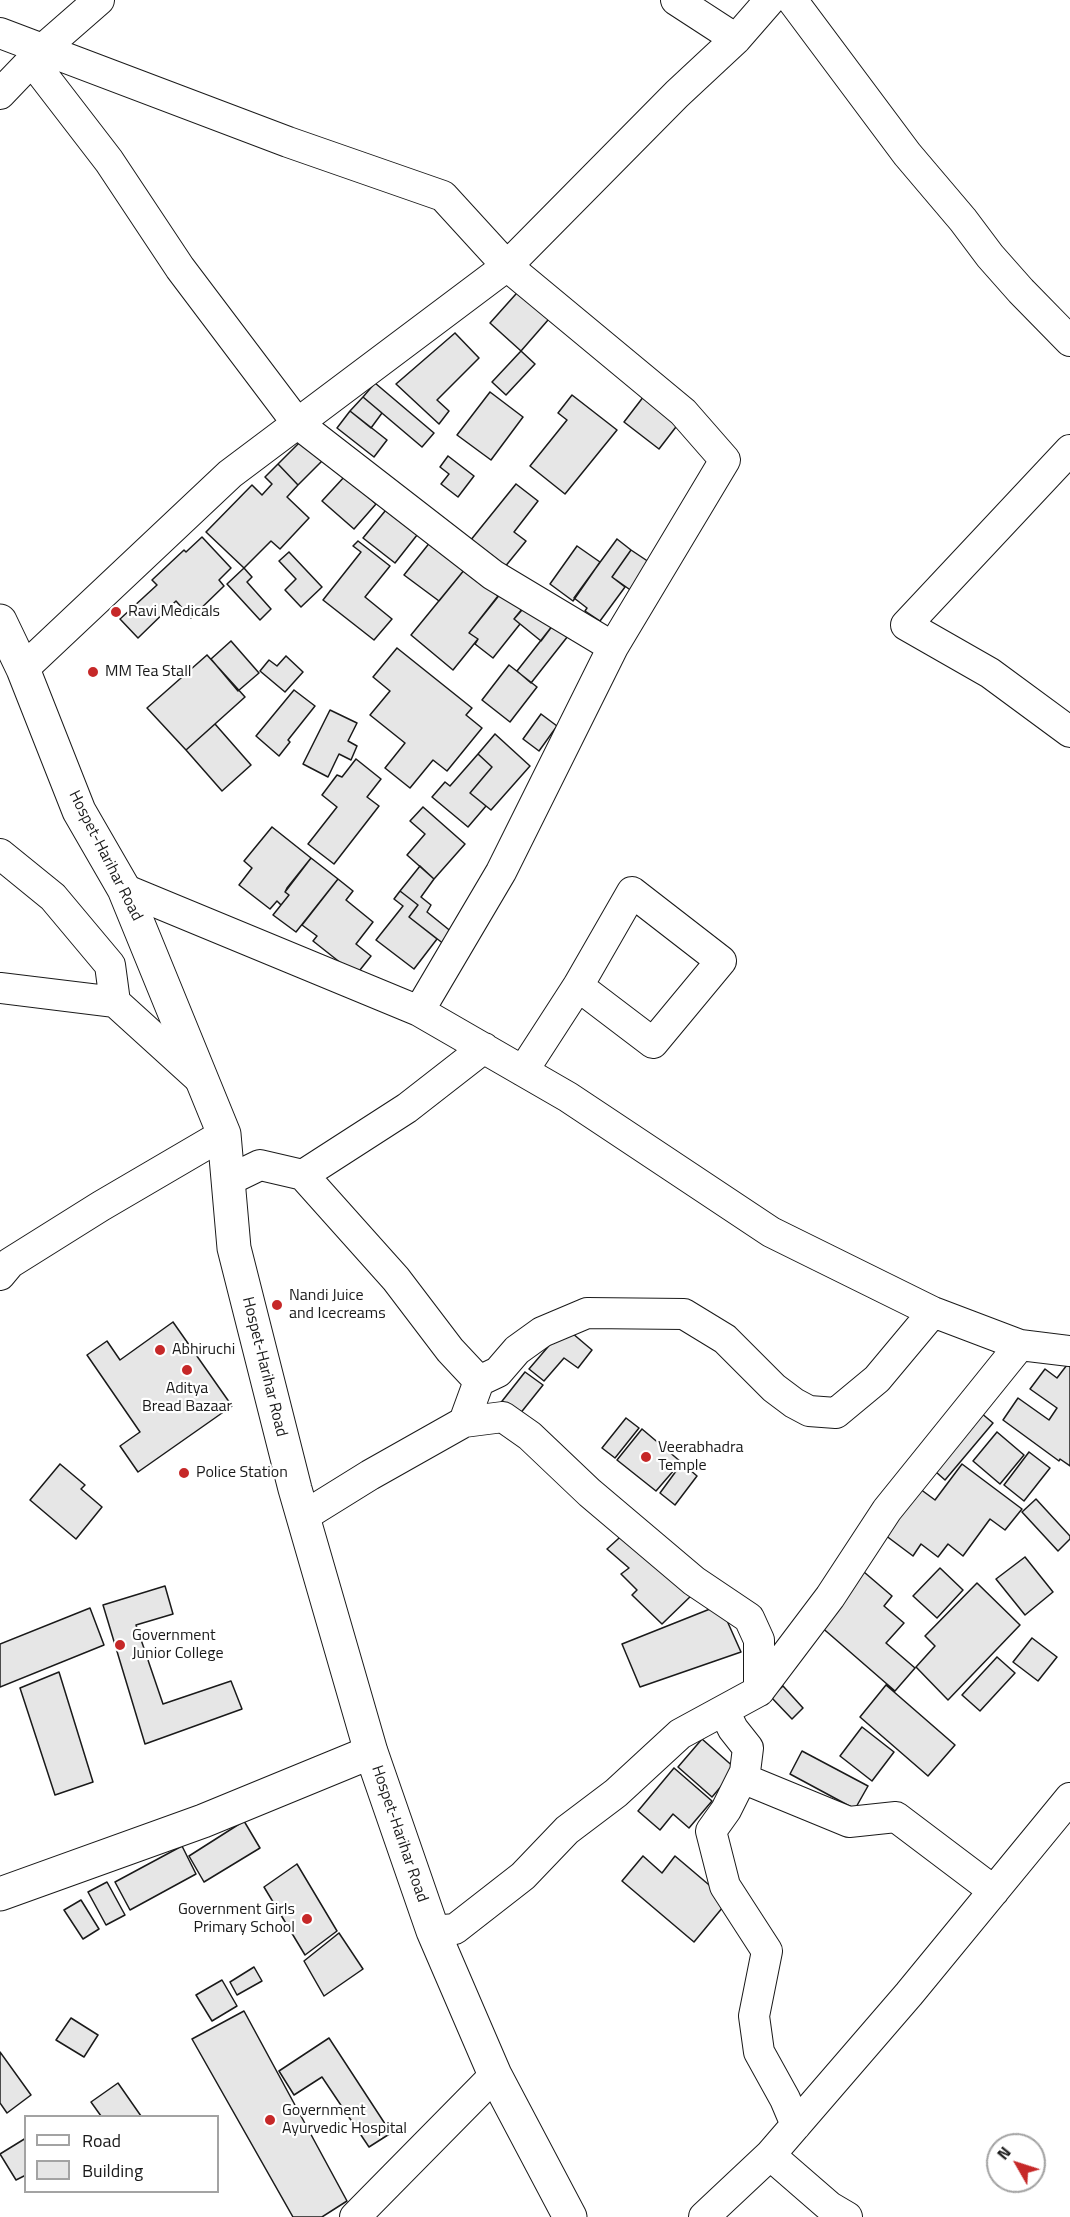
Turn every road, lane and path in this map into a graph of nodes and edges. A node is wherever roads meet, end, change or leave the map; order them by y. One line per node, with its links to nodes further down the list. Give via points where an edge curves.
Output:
1 (99, 0): 7 (street)
2 (676, 0): 6 (street)
3 (770, 0): 6 (street)
4 (792, 0): 10 (street, via 907,154 990,256)
5 (0, 33): 7 (street)
6 (736, 39): 9 (street)
7 (38, 55): 8 (street); 9 (street, via 443,196); 11 (street, via 180,268)
8 (0, 94)
9 (507, 266): 11 (street); 14 (street, via 683,412 725,460)
10 (1070, 340)
11 (297, 423): 14 (street, via 493,575); 15 (street, via 230,474)
12 (1070, 450): 16 (street, via 906,625 990,673)
13 (0, 621): 15 (main road, Hospet-Harihar Road)
14 (613, 647): 22 (street, via 501,872)
15 (23, 669): 18 (main road, Hospet-Harihar Road, via 79,811)
16 (1070, 732)
17 (0, 854): 21 (street, via 53,897 110,964)
18 (124, 889): 22 (street); 25 (main road, Hospet-Harihar Road)
19 (578, 986): 19 (street, via 632,892 721,962 653,1043); 24 (street)
20 (0, 988): 21 (street)
21 (115, 1002): 25 (street)
22 (419, 1011): 23 (street)
23 (484, 1048): 24 (street); 27 (street, via 407,1108)
24 (523, 1071): 30 (street, via 771,1232)
25 (202, 1081): 26 (main road, Hospet-Harihar Road)
26 (224, 1134): 28 (main road, Hospet-Harihar Road); 29 (street, via 91,1212 10,1263)
27 (303, 1175): 28 (street, via 260,1165); 33 (street, via 396,1279)
28 (227, 1181): 35 (main road, Hospet-Harihar Road, via 234,1248)
29 (0, 1275)
30 (933, 1312): 31 (street); 33 (street, via 877,1379 836,1413 809,1411 794,1403 724,1339 684,1314 587,1313 542,1332 498,1372)
31 (1020, 1345): 32 (street); 36 (street, via 887,1510 830,1597)
32 (1070, 1351)
33 (479, 1381): 34 (street)
34 (464, 1422): 35 (street, via 370,1475); 36 (street, via 503,1417 530,1436 694,1581 749,1618 759,1640)
35 (303, 1520): 38 (main road, Hospet-Harihar Road)
36 (759, 1691): 37 (street)
37 (724, 1711): 39 (street, via 748,1748); 43 (street, via 680,1734 567,1830 523,1876 455,1929)
38 (371, 1752): 42 (main road, via 203,1821); 43 (main road, Hospet-Harihar Road)
39 (742, 1778): 41 (street, via 849,1822 896,1817); 45 (street, via 711,1831 725,1886 767,1951 754,2016 759,2052)
40 (1070, 1798): 41 (street)
41 (994, 1891): 45 (street)
42 (0, 1894)
43 (433, 1931): 44 (main road, Hospet-Harihar Road)
44 (495, 2075): 47 (street); 48 (main road, Hospet-Harihar Road)
45 (796, 2124): 46 (street)
46 (770, 2155): 49 (street); 50 (street)
47 (355, 2217)
48 (570, 2217)
49 (704, 2217)
50 (847, 2217)

